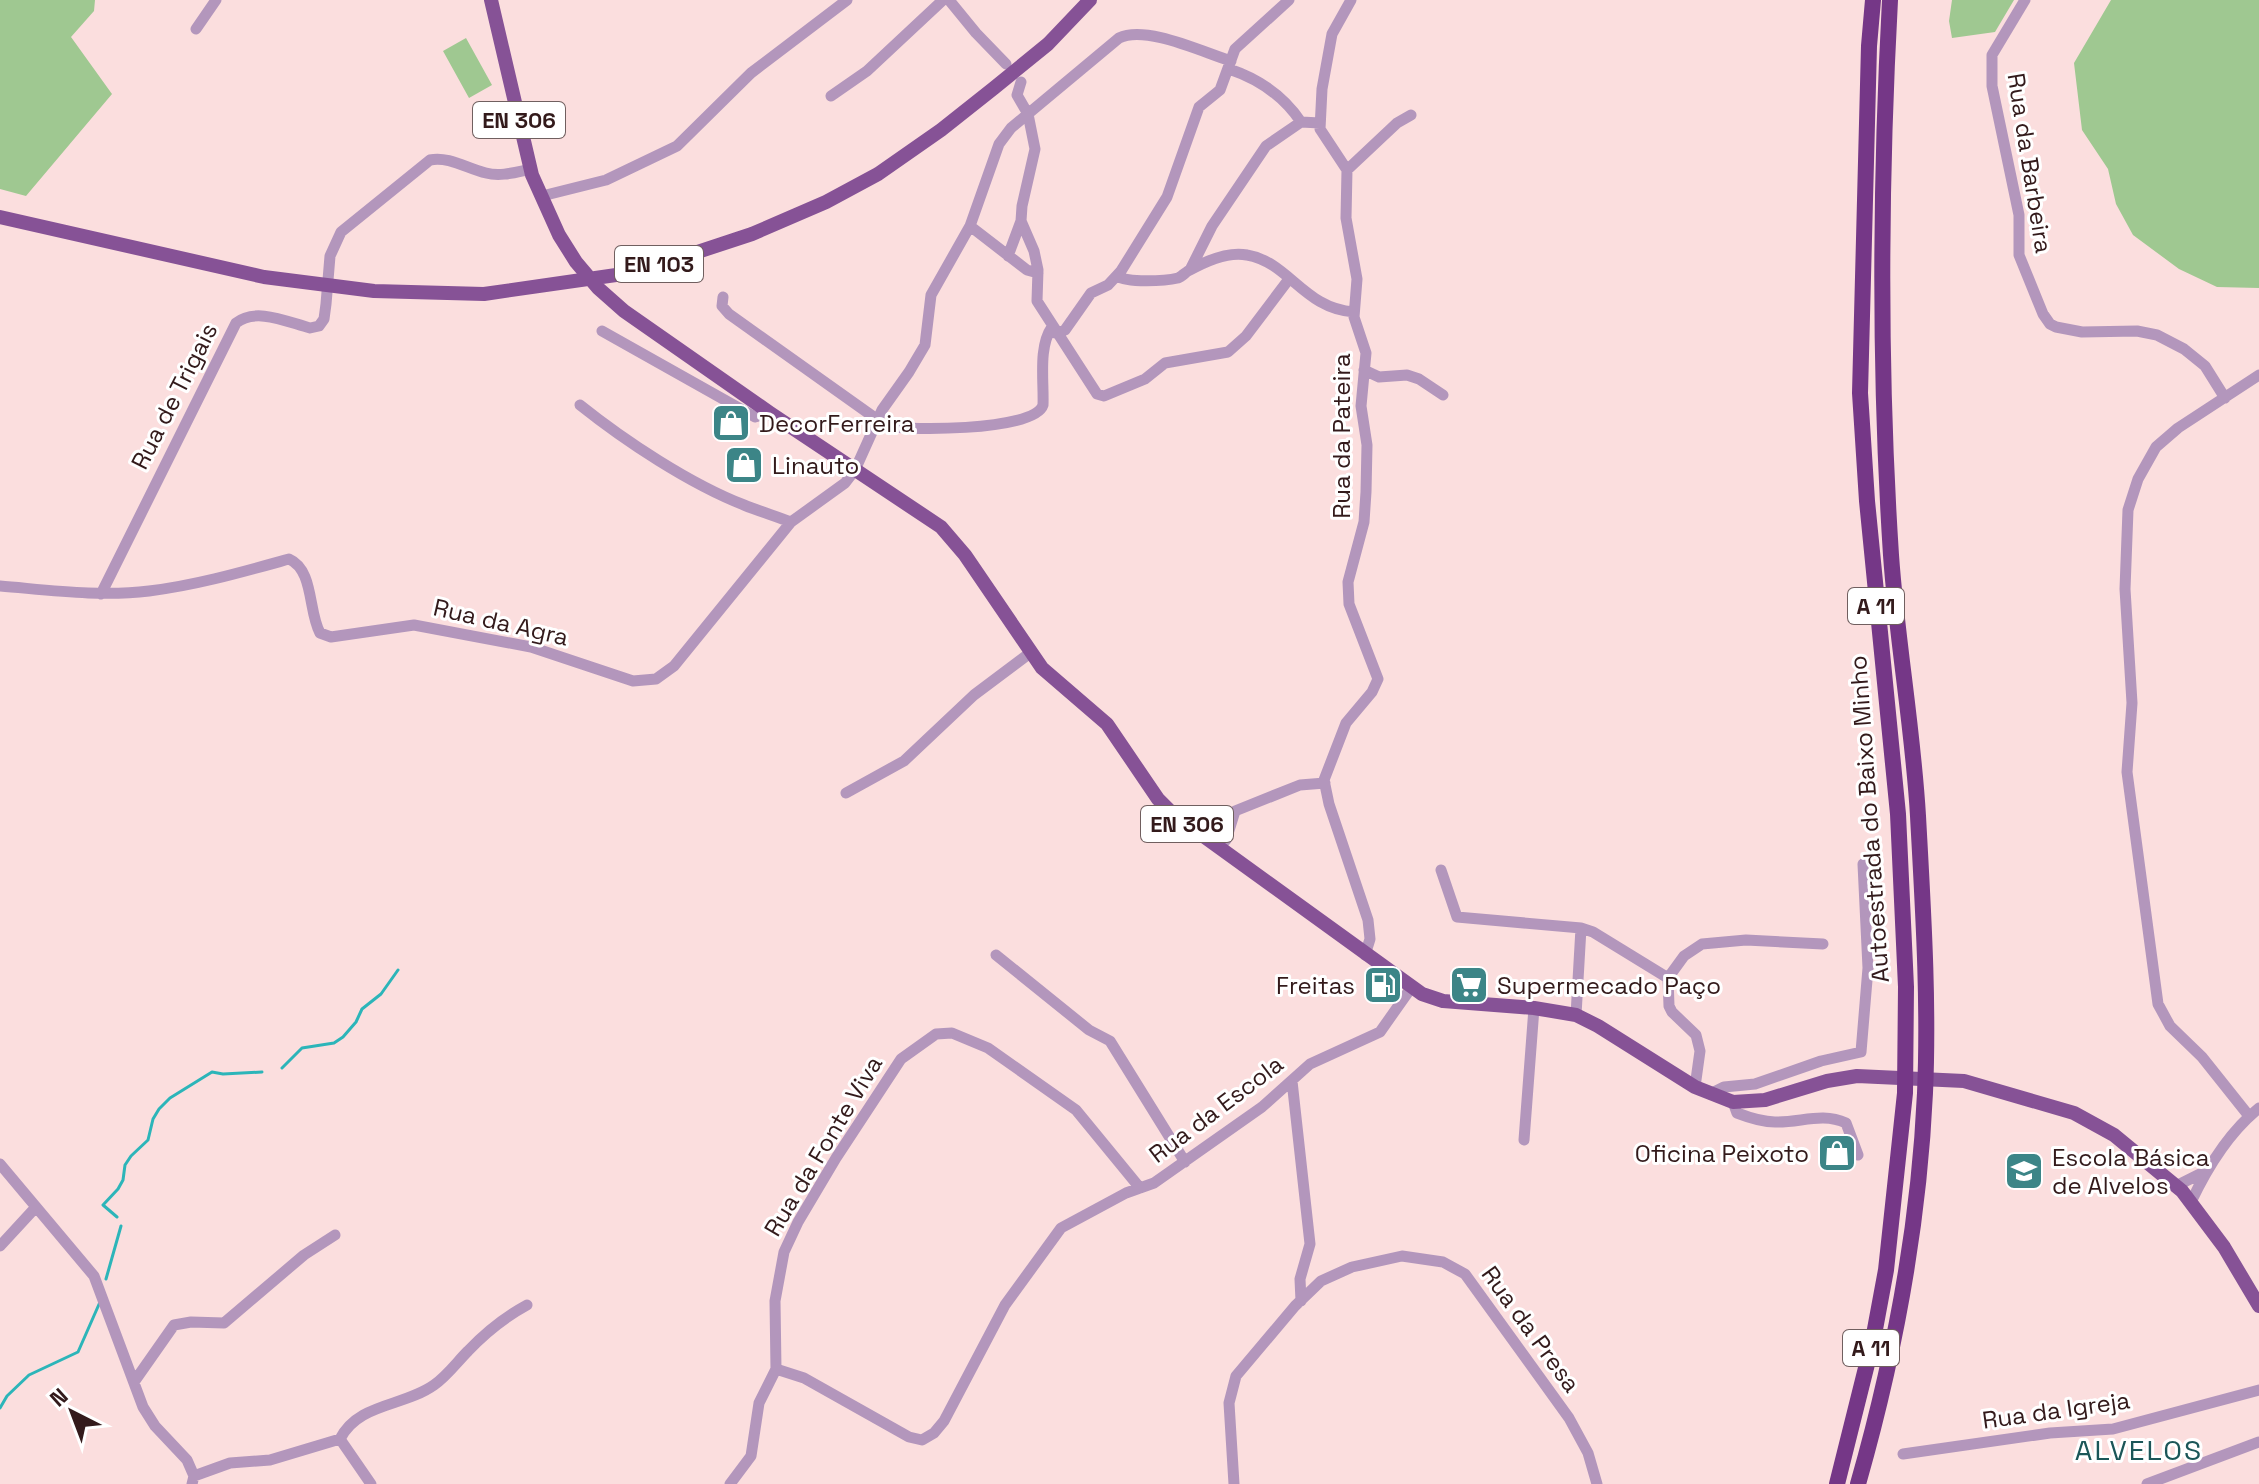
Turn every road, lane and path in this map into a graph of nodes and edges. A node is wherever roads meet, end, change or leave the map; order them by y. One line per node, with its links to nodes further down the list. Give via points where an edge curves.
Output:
1 (216, 0): 12 (street)
2 (491, 0): 22 (main road, EN 306)
3 (847, 0): 24 (street, via 751,73 677,146 606,180)
4 (946, 0): 13 (street); 17 (street)
5 (1078, 0): 16 (main road, EN 103)
6 (1090, 0): 16 (main road, EN 103, via 1048,44)
7 (1289, 0): 14 (street, via 1235,49)
8 (1351, 0): 21 (street, via 1332,34)
9 (1873, 0): 92 (highway, Autoestrada do Baixo Minho / A 11, via 1860,393 1898,814 1905,1093 1886,1270)
10 (1890, 0): 93 (highway, Autoestrada do Baixo Minho / A 11, via 1881,372 1891,558 1918,812 1925,1093 1909,1249)
11 (2025, 0): 40 (street, Rua da Barbeira, via 1992,55 1992,86 2019,215 2019,255 2043,314 2056,327 2082,332 2157,335 2205,366)
12 (196, 29)
13 (1006, 64)
14 (1230, 65): 18 (street, via 1166,40 1129,33); 20 (street, via 1263,84); 31 (street, via 1220,90 1194,116 1167,197)
15 (1021, 82): 18 (street, via 1017,95)
16 (994, 88): 25 (main road, EN 103, via 878,174 752,234 637,272 484,294 374,291 264,277)
17 (831, 96)
18 (1028, 114): 26 (street, via 1035,149); 27 (street, via 999,144)
19 (1411, 115): 23 (street)
20 (1301, 122): 21 (street); 29 (street, via 1258,155)
21 (1320, 123): 23 (street)
22 (531, 169): 24 (main road, EN 306); 47 (street, Rua de Trigais, via 495,174 430,160 349,223 335,242 319,326 257,315 236,323)
23 (1347, 170): 34 (street, Rua da Pateira, via 1346,218 1357,279)
24 (542, 196): 42 (main road, EN 306, via 559,235 598,288)
25 (0, 217)
26 (1021, 221): 28 (street); 30 (street)
27 (970, 226): 28 (street); 43 (street, via 931,295 925,345)
28 (1008, 256): 30 (street)
29 (1190, 270): 31 (street, via 1179,278 1134,281); 32 (street, via 1232,254 1247,255)
30 (1038, 273): 35 (street, via 1037,301)
31 (1117, 276): 35 (street, via 1091,293 1065,330)
32 (1289, 279): 34 (street, via 1328,308); 35 (street, via 1228,352 1165,363 1145,379 1104,396 1097,394)
33 (723, 297): 43 (street, via 729,314)
34 (1354, 312): 37 (street, Rua da Pateira, via 1366,353)
35 (1053, 330): 43 (street, via 1045,336 1043,405 1035,416 976,426 892,429)
36 (602, 331): 42 (street, via 755,417)
37 (1364, 370): 39 (street, via 1379,377 1407,375); 49 (street, Rua da Pateira, via 1364,522 1348,582 1349,604 1378,679 1346,723)
38 (2259, 375): 40 (street)
39 (1443, 395)
40 (2225, 398): 66 (street, via 2156,447 2128,510 2125,589 2132,703 2127,772 2158,1004 2170,1026)
41 (580, 405): 45 (street, via 705,485)
42 (770, 413): 44 (main road, EN 306)
43 (876, 422): 44 (street)
44 (855, 470): 45 (street, Rua da Agra); 48 (main road, EN 306, via 941,527)
45 (791, 522): 47 (street, Rua da Agra, via 674,666 656,679 633,681 531,647 414,625 331,637 320,633 314,622 304,572 289,559 198,584)
46 (0, 586): 47 (street)
47 (101, 594)
48 (1030, 653): 50 (street, via 974,695 904,761); 51 (main road, EN 306, via 1053,680 1107,724 1158,799)
49 (1325, 783): 51 (street, via 1300,785 1235,811); 57 (street, via 1368,920)
50 (846, 793)
51 (1219, 848): 57 (main road, EN 306)
52 (1863, 864): 64 (street, via 1868,968 1861,1052)
53 (1441, 870): 54 (street, via 1457,917)
54 (1581, 928): 58 (street); 61 (street)
55 (1823, 944): 58 (street, via 1702,944 1684,956)
56 (996, 955): 69 (street, via 1110,1041)
57 (1365, 955): 59 (main road, EN 306)
58 (1668, 978): 63 (street, via 1669,1006 1696,1035 1700,1051)
59 (1411, 988): 60 (main road, EN 306, via 1443,1001); 62 (street, Rua da Escola, via 1380,1032 1310,1064)
60 (1534, 1008): 61 (main road, EN 306); 67 (street)
61 (1576, 1015): 63 (main road, EN 306)
62 (1292, 1081): 69 (street, Rua da Escola); 78 (street, via 1310,1244 1300,1279)
63 (1695, 1087): 64 (main road, EN 306)
64 (1710, 1094): 65 (main road, EN 306)
65 (1733, 1102): 68 (street, via 1737,1113 1752,1119 1835,1118 1846,1123); 72 (main road, EN 306, via 1765,1100 1841,1077 1964,1081 2074,1113 2114,1135)
66 (2254, 1112): 71 (street)
67 (1524, 1140)
68 (1858, 1155)
69 (1185, 1162): 73 (street, Rua da Escola)
70 (0, 1164): 75 (street)
71 (2206, 1171): 72 (street); 74 (street)
72 (2176, 1186): 74 (main road, EN 306)
73 (1140, 1188): 81 (street, Rua da Escola, via 1061,1228 1005,1305 944,1421 922,1440 804,1378); 81 (street, Rua da Fonte Viva, via 1076,1110 988,1048 952,1033 936,1034 901,1059 798,1222 784,1252 775,1301)
74 (2191, 1202): 80 (main road, EN 306)
75 (36, 1207): 77 (street); 82 (street, via 99,1285)
76 (335, 1235): 82 (street, via 224,1323 174,1325)
77 (0, 1246)
78 (1301, 1301): 90 (street, Rua da Presa, via 1236,1376 1229,1403); 91 (street, Rua da Presa, via 1321,1281 1352,1267 1402,1256 1443,1262 1465,1274 1569,1418)
79 (527, 1305): 84 (street, via 504,1319 434,1385 357,1417)
80 (2259, 1306)
81 (776, 1369): 89 (street, via 759,1403 751,1456)
82 (134, 1382): 87 (street, via 143,1407 187,1460)
83 (2259, 1390): 86 (street, Rua da Igreja, via 2113,1429)
84 (340, 1439): 87 (street, via 270,1460 230,1463); 88 (street)
85 (2259, 1442): 94 (street)
86 (1903, 1454)
87 (193, 1480)
88 (371, 1484)
89 (730, 1484)
90 (1234, 1484)
91 (1597, 1484)
92 (1837, 1484)
93 (1858, 1484)
94 (2147, 1484)

